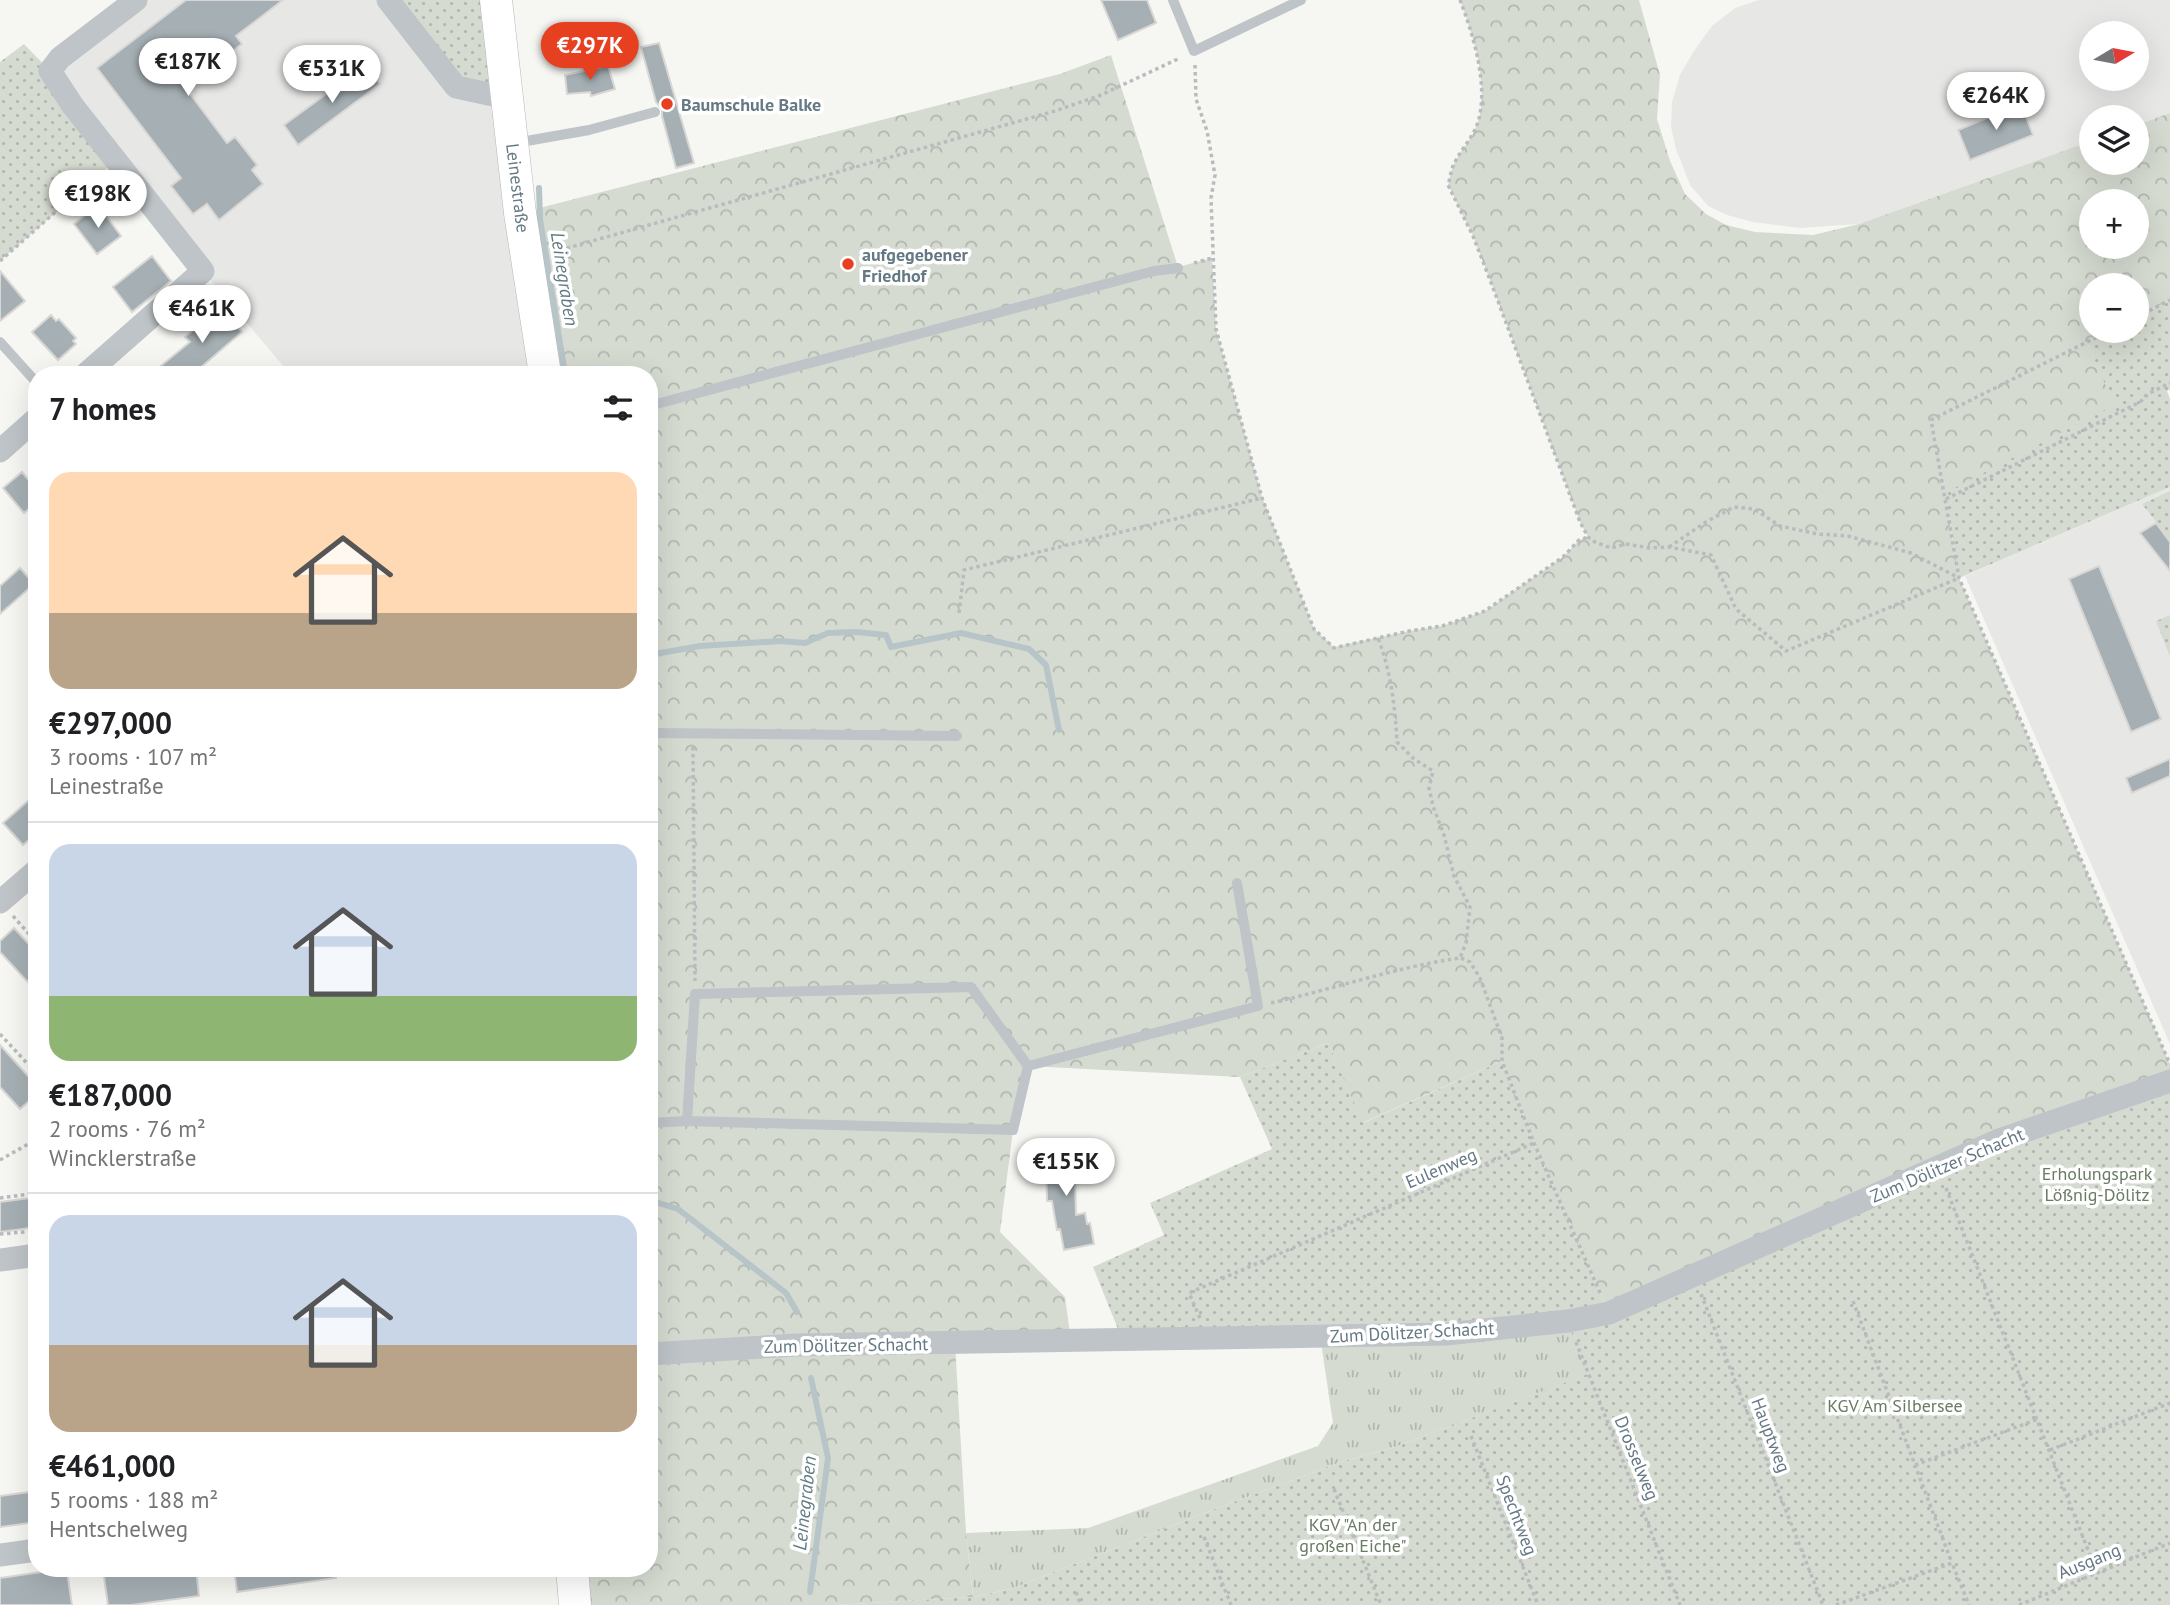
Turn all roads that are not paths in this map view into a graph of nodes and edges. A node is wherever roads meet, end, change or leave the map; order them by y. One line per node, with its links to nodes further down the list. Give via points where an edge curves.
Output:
1 (136, 0): 11 (street, via 60,58 50,71 203,271)
2 (388, 0): 6 (street, via 456,86)
3 (496, 0): 6 (main road, Leinestraße)
4 (1173, 0): 5 (lane, via 1194,51)
5 (1301, 0)
6 (507, 98): 8 (main road, Leinestraße)
7 (655, 112): 8 (lane, via 589,130)
8 (512, 143): 12 (main road, Leinestraße)
9 (1178, 268): 14 (lane)
10 (0, 342): 13 (lane)
11 (95, 366)
12 (544, 366)
13 (28, 373)
14 (658, 405)
15 (28, 426): 16 (street)
16 (0, 451)
17 (658, 733): 18 (lane)
18 (957, 736)
19 (28, 878): 21 (street)
20 (1237, 883): 22 (lane, via 1258,1006)
21 (0, 902)
22 (1028, 1066): 24 (lane, via 1013,1130); 24 (lane, via 971,987 695,994)
23 (2170, 1081): 28 (street, Zum Dölitzer Schacht, via 1999,1140 1609,1313 1568,1321 1446,1334 809,1345)
24 (687, 1121): 25 (lane)
25 (658, 1123)
26 (28, 1256): 27 (street)
27 (0, 1260)
28 (658, 1353)
29 (28, 1551): 30 (street)
30 (0, 1555)
31 (573, 1577): 32 (main road)
32 (575, 1605)

